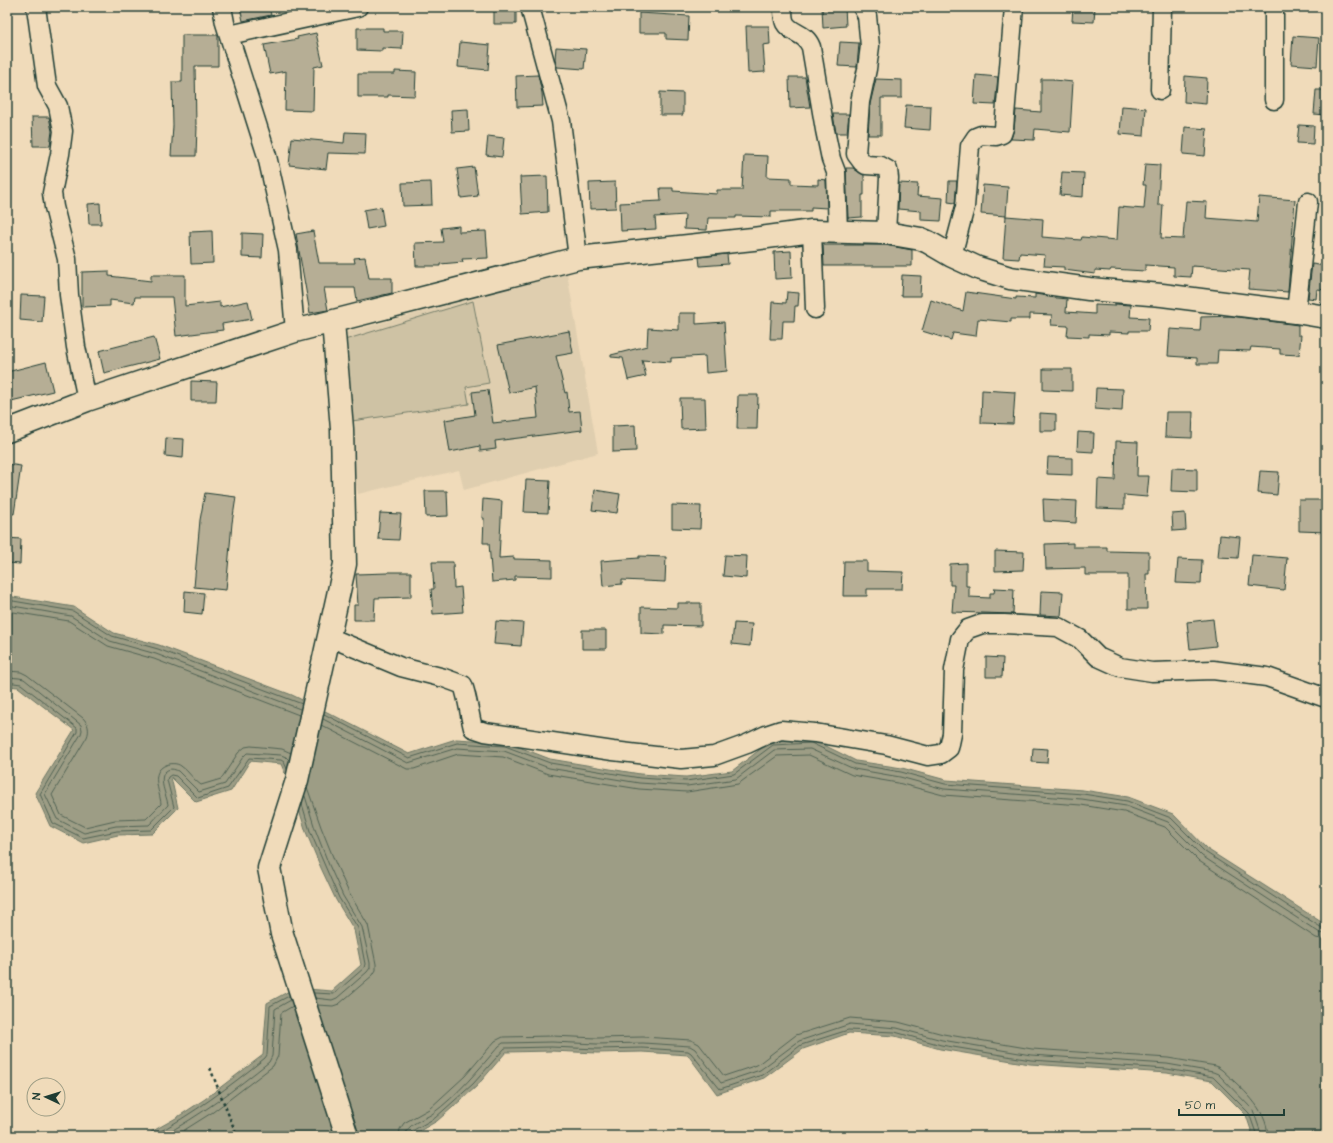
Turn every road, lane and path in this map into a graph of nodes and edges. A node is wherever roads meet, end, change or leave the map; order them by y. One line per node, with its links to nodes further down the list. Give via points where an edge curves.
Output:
1 (36, 7): 24 (street, via 47,86 58,106 63,131 52,193 67,258 76,347)
2 (222, 7): 10 (street)
3 (358, 7): 10 (street)
4 (530, 7): 18 (street, via 561,121)
5 (783, 7): 15 (street, via 785,23 808,39 811,47 825,130 836,172)
6 (862, 7): 16 (street, via 867,16 870,46 860,102 856,154 866,165 881,166 888,170)
7 (1014, 7): 17 (street, via 1004,128 1002,134 996,136 976,137 970,146 964,207)
8 (1162, 7): 11 (street)
9 (1274, 7): 12 (street)
10 (229, 35): 23 (street, via 267,156 288,250)
11 (1160, 90)
12 (1274, 100)
13 (1308, 202): 20 (street)
14 (812, 231): 15 (main road); 18 (main road); 19 (street)
15 (838, 232): 16 (main road)
16 (886, 233): 17 (main road, via 928,242)
17 (952, 256): 20 (main road, via 1010,278)
18 (578, 258): 22 (main road)
19 (815, 309)
20 (1296, 312): 21 (main road)
21 (1326, 317)
22 (333, 322): 23 (main road); 26 (main road, via 342,429 345,564)
23 (295, 331): 24 (main road)
24 (87, 400): 25 (main road)
25 (7, 431)
26 (329, 637): 27 (street, via 401,667 463,685 473,728 485,732 681,759 714,756 781,730 886,745 928,756 941,754 949,748 952,734 954,670 960,639 968,629 982,624 1058,628 1080,639 1098,657 1120,667 1152,672 1213,670 1267,677); 30 (main road, via 297,780 269,868 282,934)
27 (1326, 698)
28 (210, 1068): 29 (path)
29 (237, 1136)
30 (347, 1136)

